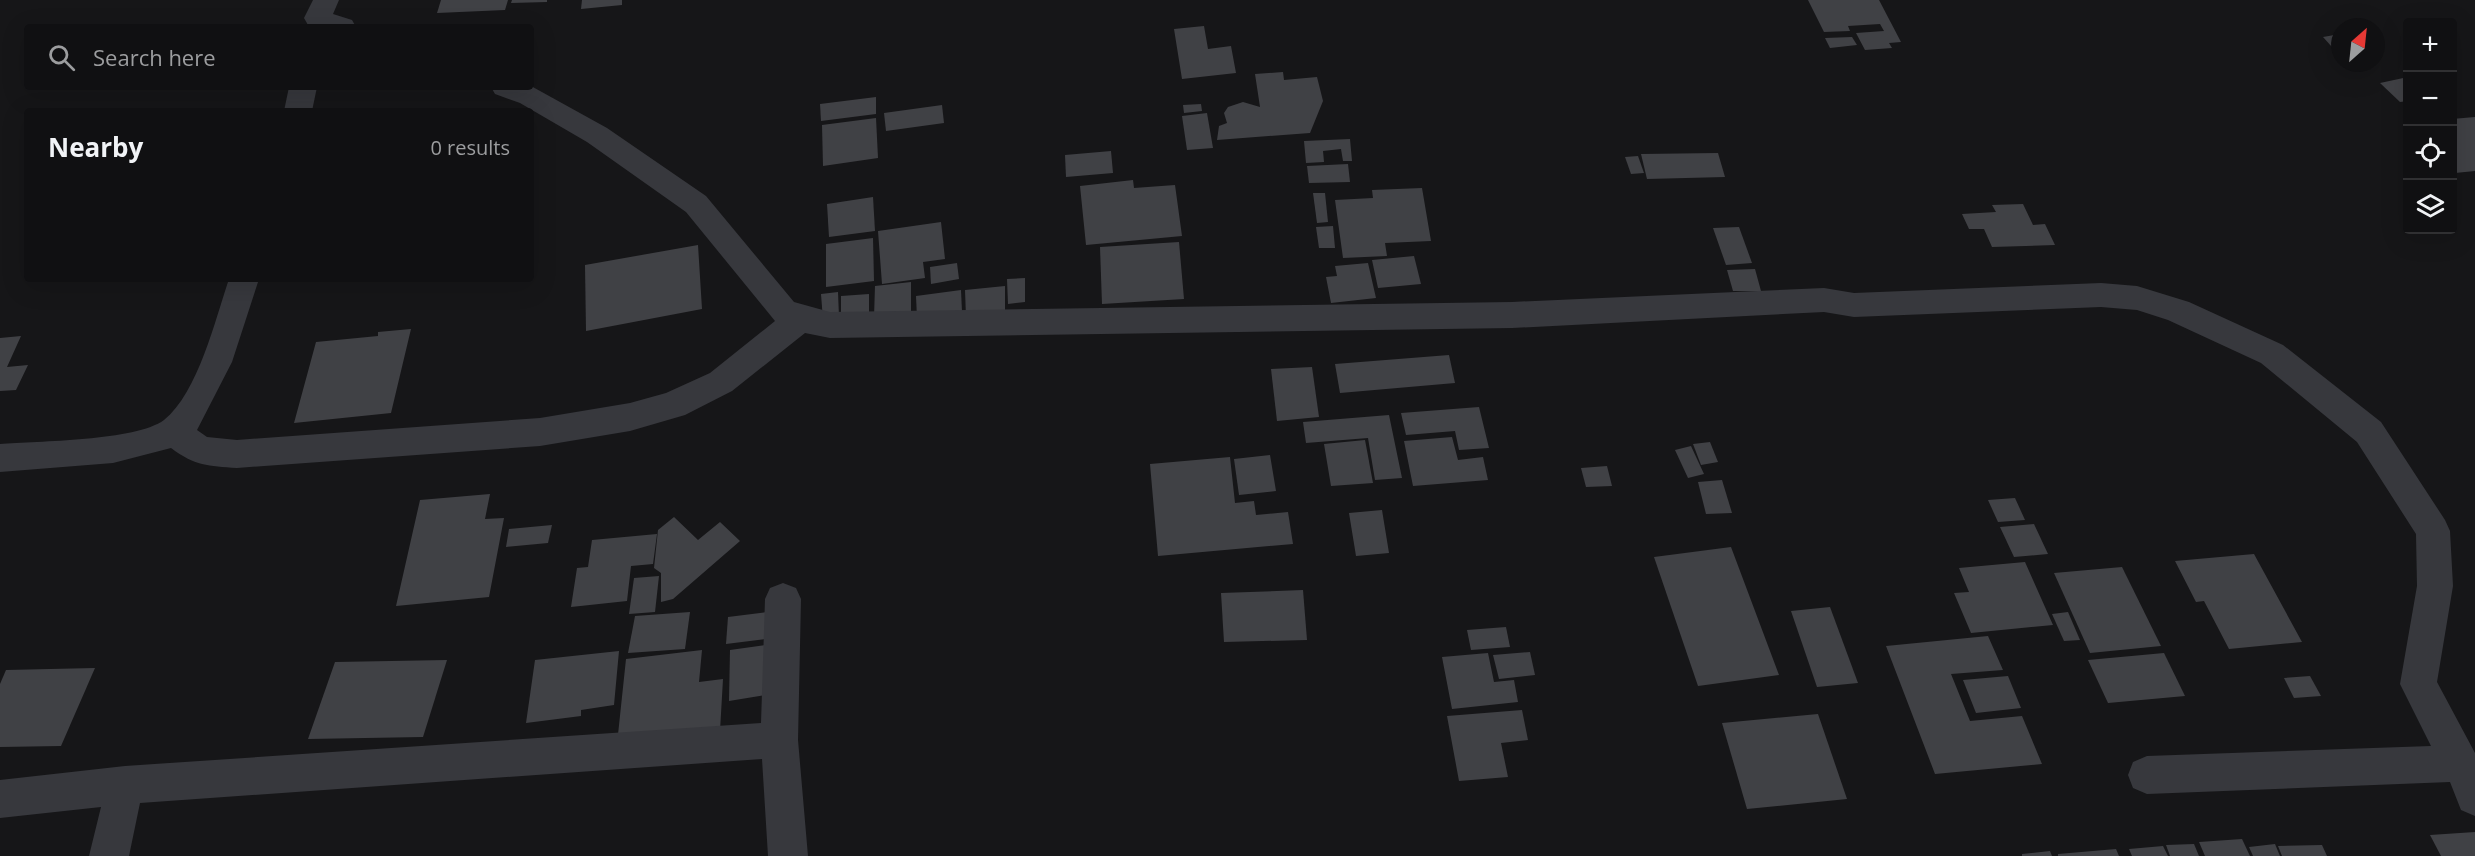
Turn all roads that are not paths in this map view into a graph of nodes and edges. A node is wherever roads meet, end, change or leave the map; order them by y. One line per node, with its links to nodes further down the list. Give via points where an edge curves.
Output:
1 (319, 15): 2 (street)
2 (336, 24)
3 (302, 90): 5 (street)
4 (513, 90): 7 (street, via 597,135 696,204 783,311)
5 (299, 108)
6 (243, 282): 8 (street, via 215,366 194,407)
7 (800, 319): 8 (street, via 721,382 673,405 630,417 540,432 237,454 200,452); 12 (street, via 830,325 1512,315 1824,300 1854,305 2101,295 2137,298 2178,311 2272,354 2369,432 2433,531 2435,586 2418,684)
8 (174, 431): 9 (street, via 123,447)
9 (0, 458)
10 (783, 598): 11 (street)
11 (779, 740): 14 (street); 18 (street)
12 (2459, 764): 13 (street); 15 (street)
13 (2147, 775)
14 (125, 785): 16 (street); 17 (street)
15 (2475, 797)
16 (0, 799)
17 (109, 856)
18 (788, 856)

